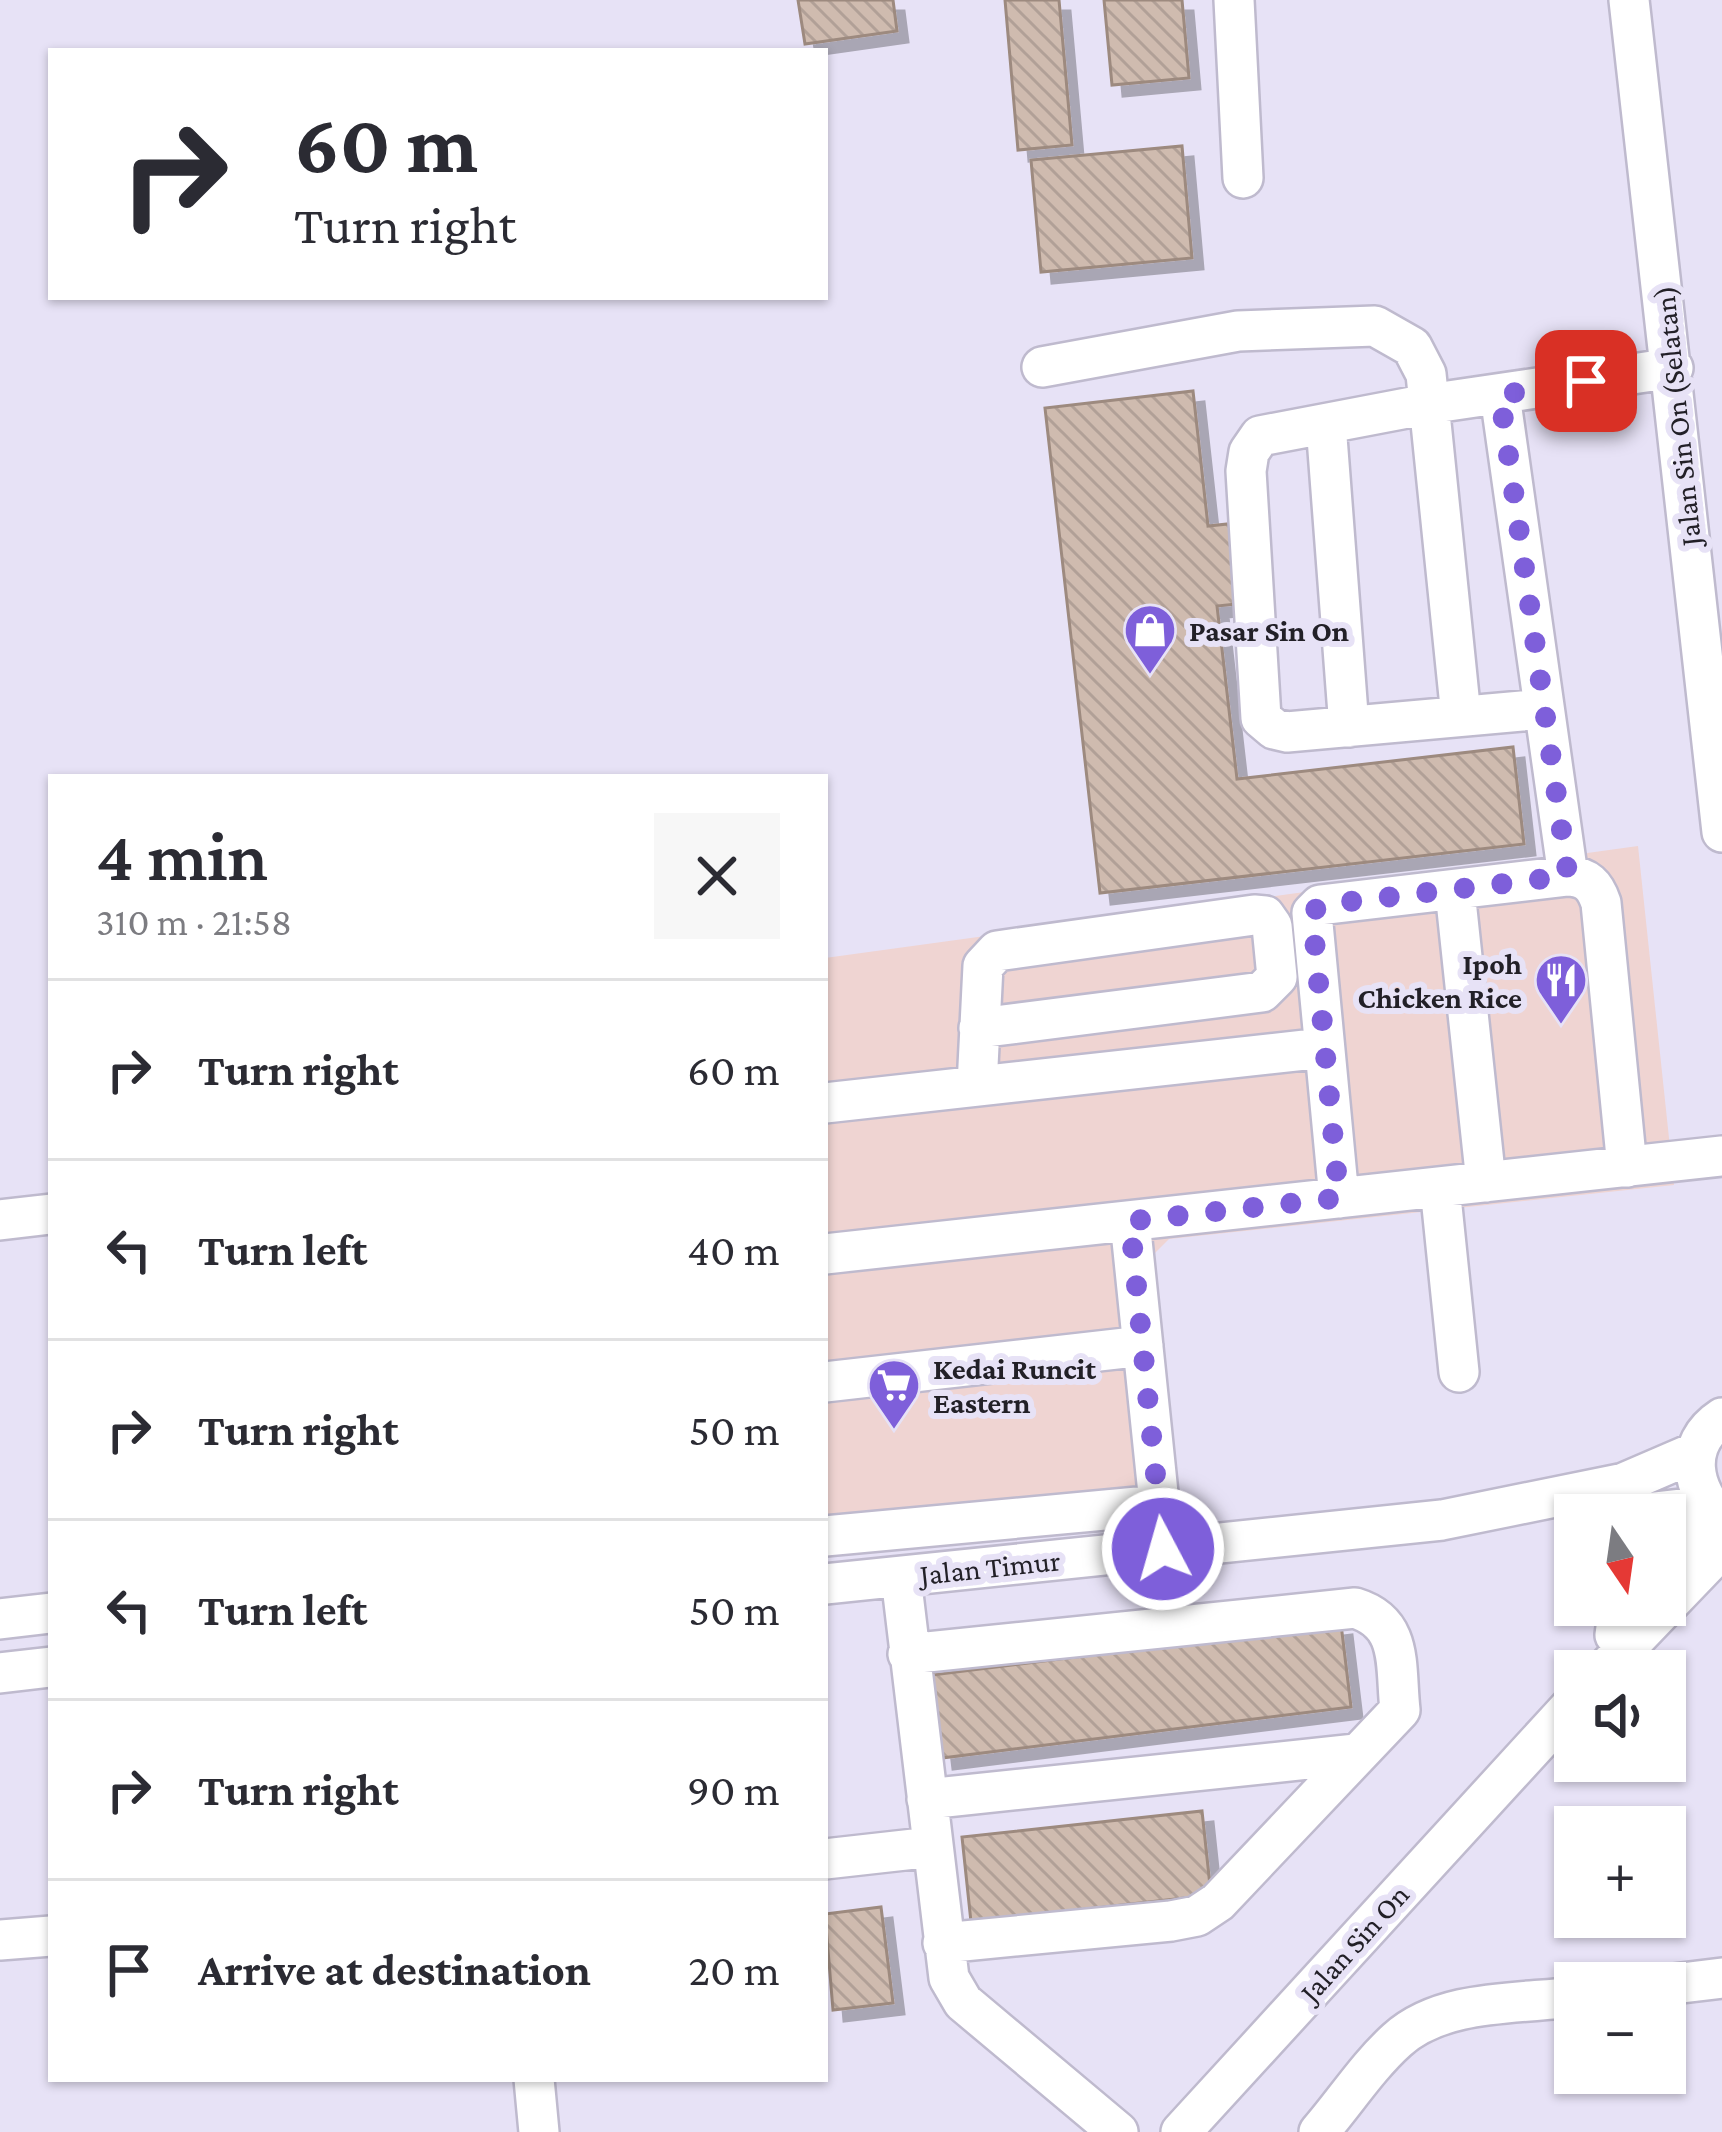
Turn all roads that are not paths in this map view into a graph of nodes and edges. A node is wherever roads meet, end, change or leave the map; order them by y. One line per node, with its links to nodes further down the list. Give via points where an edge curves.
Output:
1 (1234, 0): 3 (street)
2 (1629, 0): 5 (street, Jalan Sin On (Selatan))
3 (1243, 178)
4 (1042, 367): 7 (street, via 1238,331 1375,326 1412,347 1426,374)
5 (1673, 368): 6 (street); 12 (street, Jalan Sin On (Selatan))
6 (1500, 395): 7 (street); 9 (street)
7 (1428, 404): 8 (street); 10 (street)
8 (1326, 424): 11 (street); 11 (street, via 1261,436 1250,452 1261,718 1287,732)
9 (1544, 709): 10 (street); 13 (street)
10 (1462, 716): 11 (street)
11 (1349, 727)
12 (1722, 832)
13 (1568, 876): 14 (street); 20 (street, via 1582,876 1601,903)
14 (1455, 890): 16 (street, via 1320,905 1312,913); 21 (street)
15 (979, 1028): 15 (street, via 983,966 997,950 1254,915 1272,926 1277,977 1262,992); 17 (street)
16 (1323, 1048): 17 (street); 23 (street)
17 (977, 1086): 18 (street)
18 (828, 1103)
19 (1722, 1156): 20 (street)
20 (1627, 1167): 21 (street)
21 (1486, 1182): 22 (street)
22 (1440, 1187): 23 (street); 29 (street)
23 (1339, 1198): 26 (street)
24 (48, 1214): 25 (street)
25 (0, 1220)
26 (1130, 1221): 27 (street); 28 (street)
27 (828, 1254)
28 (1143, 1346): 30 (street); 32 (street)
29 (1459, 1372)
30 (828, 1382)
31 (1714, 1420): 33 (street, via 1694,1471); 34 (street, Jalan Timur, via 1607,1488)
32 (1159, 1505): 36 (street); 38 (street)
33 (1713, 1511): 37 (street)
34 (1442, 1520): 35 (street, Jalan Timur); 38 (street, Jalan Timur)
35 (1554, 1520)
36 (828, 1536)
37 (1686, 1540)
38 (1163, 1549): 40 (street, Jalan Timur)
39 (1722, 1549): 44 (street)
40 (901, 1577): 41 (street, Jalan Timur); 45 (street)
41 (828, 1584)
42 (48, 1613): 43 (street)
43 (0, 1618)
44 (1619, 1629)
45 (908, 1654): 50 (street, via 1355,1607 1379,1615 1391,1632 1400,1710); 52 (street)
46 (48, 1667): 47 (street)
47 (0, 1673)
48 (1554, 1718): 51 (street, Jalan Sin On)
49 (1554, 1725): 51 (street, Jalan Sin On)
50 (1356, 1754): 52 (street); 57 (street, via 1197,1916)
51 (1527, 1754): 64 (street, Jalan Sin On)
52 (927, 1799): 53 (street)
53 (932, 1846): 54 (street); 57 (street)
54 (828, 1858)
55 (48, 1936): 56 (street)
56 (0, 1940)
57 (943, 1943): 63 (street, via 963,2002)
58 (1722, 1978): 59 (street)
59 (1686, 1982)
60 (1554, 1999): 65 (street, via 1423,2022 1398,2039)
61 (534, 2082): 62 (street)
62 (539, 2132)
63 (1118, 2132)
64 (1181, 2132)
65 (1319, 2132)

